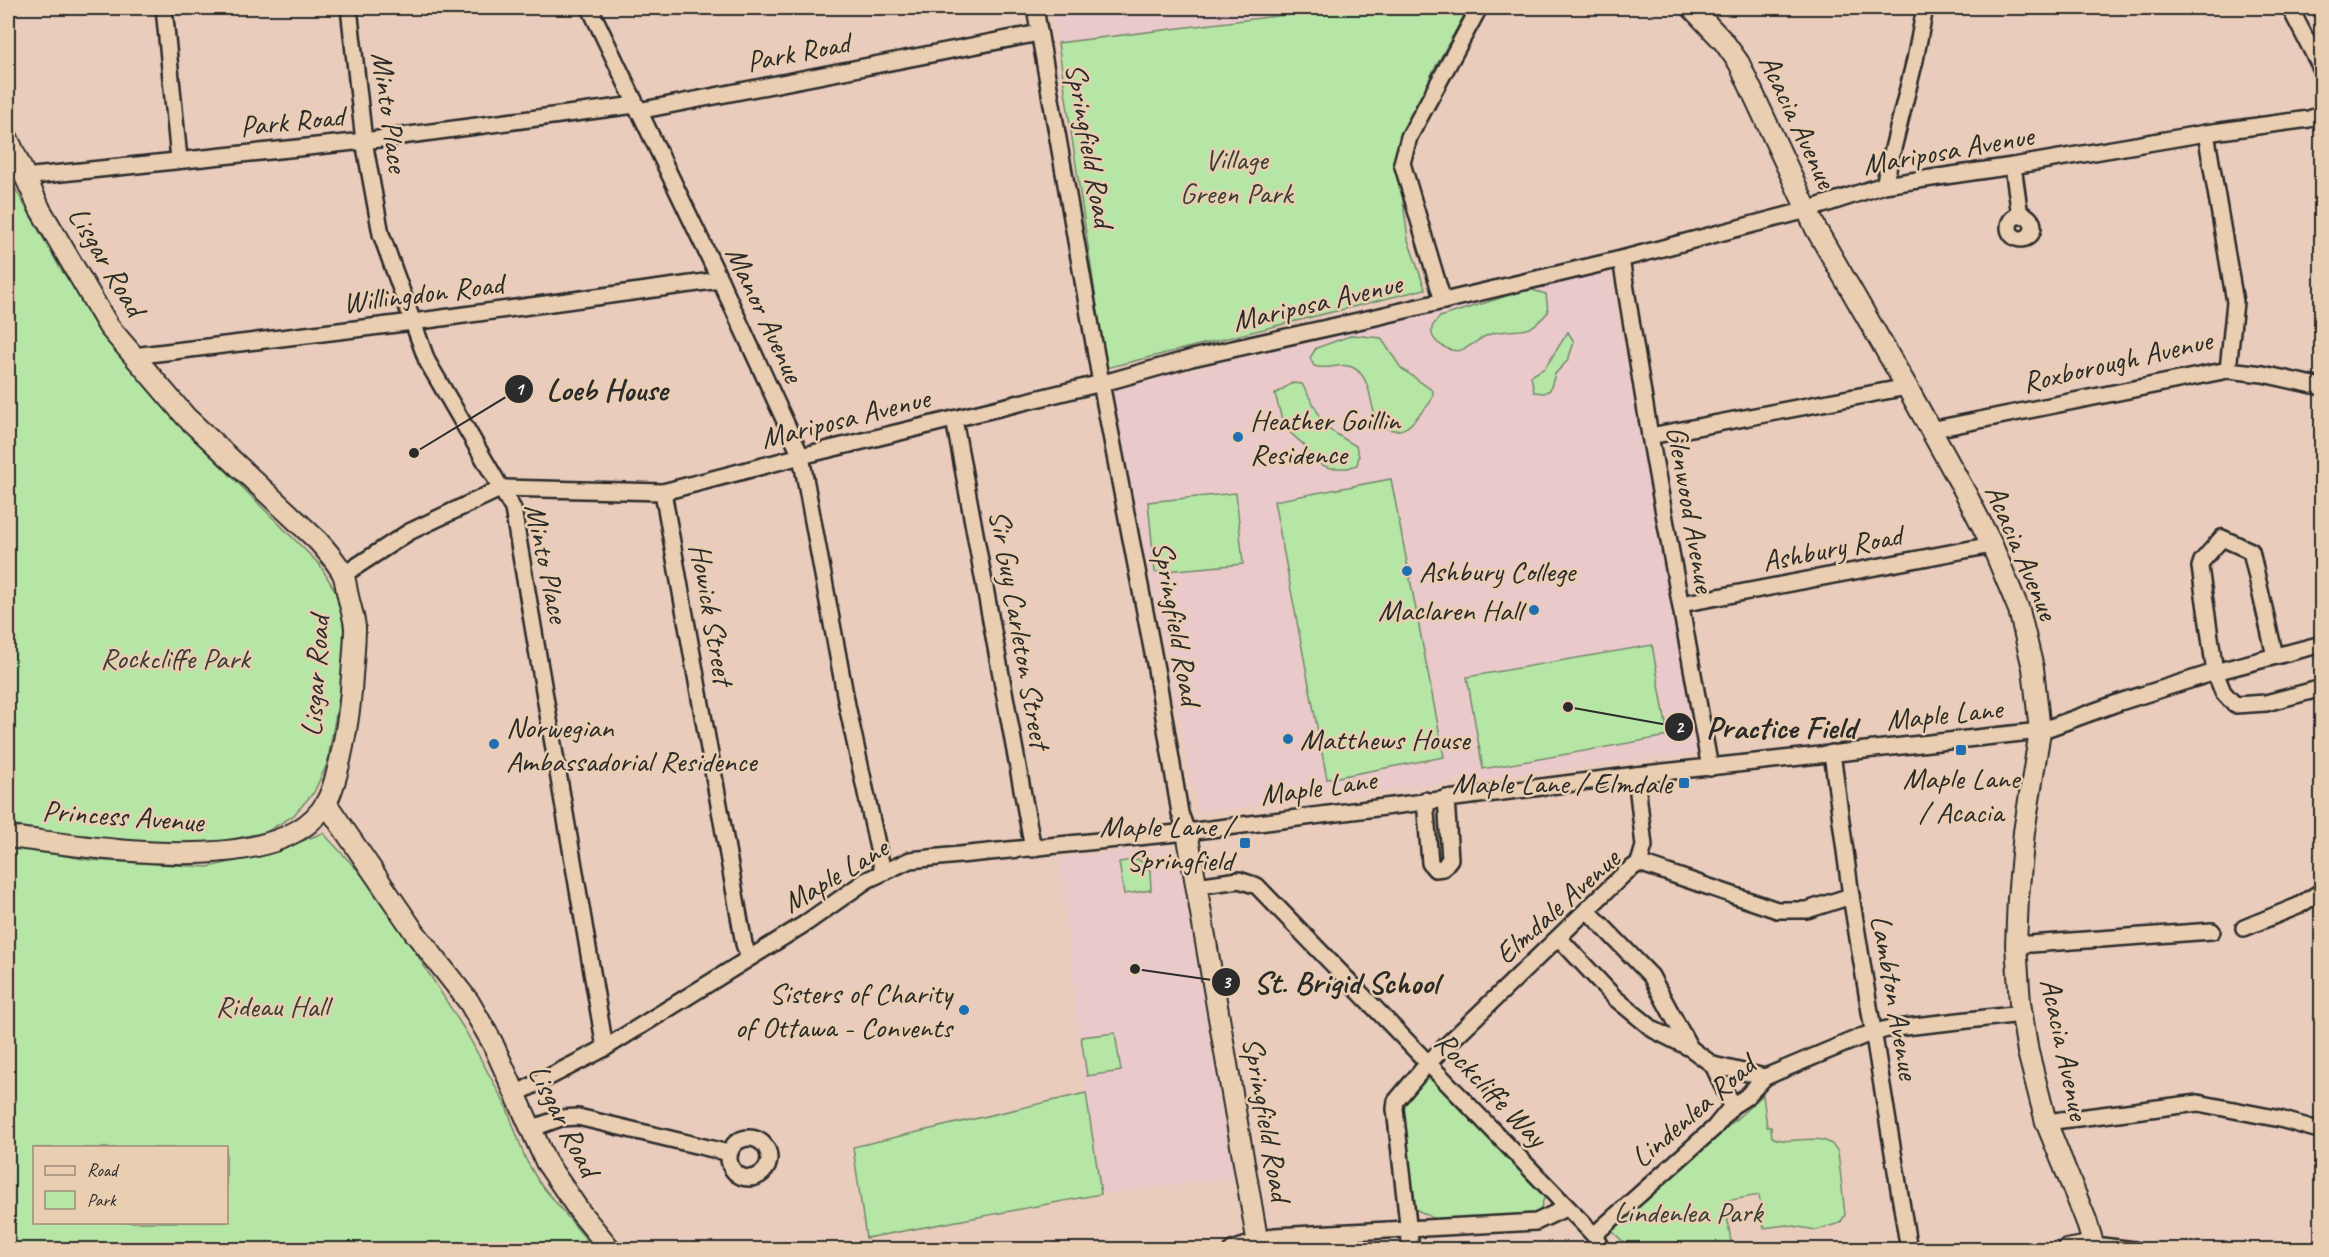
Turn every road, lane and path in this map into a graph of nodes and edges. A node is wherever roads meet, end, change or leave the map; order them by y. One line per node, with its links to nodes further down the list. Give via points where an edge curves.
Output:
1 (164, 8): 16 (street)
2 (349, 8): 15 (street, Minto Place)
3 (590, 8): 11 (street, Manor Avenue)
4 (1035, 8): 9 (street, Springfield Road)
5 (1479, 8): 24 (street, via 1409,136 1402,163)
6 (1695, 8): 20 (street, Acacia Avenue, via 1739,63)
7 (1925, 8): 19 (street)
8 (2290, 8): 10 (street)
9 (1039, 33): 11 (street, Park Road); 28 (street, Springfield Road)
10 (2322, 70)
11 (637, 108): 15 (street, Park Road); 23 (street, Manor Avenue)
12 (2322, 114): 13 (street, Mariposa Avenue)
13 (2206, 133): 17 (street, Mariposa Avenue); 27 (street, Roxborough Avenue, via 2235,302)
14 (8, 139): 18 (street, Lisgar Road)
15 (364, 141): 16 (street, Park Road); 25 (street, Minto Place, via 381,234)
16 (179, 159): 18 (street, Park Road)
17 (2013, 166): 19 (street, Mariposa Avenue); 21 (street)
18 (24, 177): 26 (street, Lisgar Road, via 109,327)
19 (1884, 184): 20 (street, Mariposa Avenue)
20 (1807, 210): 22 (street, Mariposa Avenue); 29 (street, Acacia Avenue)
21 (2020, 216)
22 (1621, 259): 24 (street, Mariposa Avenue); 33 (street, Glenwood Avenue)
23 (720, 280): 25 (street, Willingdon Road); 34 (street, Manor Avenue)
24 (1443, 301): 28 (street, Mariposa Avenue, via 1192,358)
25 (413, 322): 26 (street, Willingdon Road); 35 (street, Minto Place, via 427,361)
26 (133, 356): 38 (street, Lisgar Road, via 186,417 318,541)
27 (2228, 370): 30 (street); 32 (street, Roxborough Avenue)
28 (1101, 383): 31 (street, Mariposa Avenue); 51 (street, Springfield Road, via 1180,813)
29 (1907, 387): 32 (street, Acacia Avenue); 33 (street)
30 (2322, 387)
31 (954, 419): 34 (street, Mariposa Avenue); 53 (street, Sir Guy Carleton Street)
32 (1930, 430): 37 (street, Acacia Avenue)
33 (1650, 436): 39 (street, Glenwood Avenue)
34 (801, 456): 36 (street, Mariposa Avenue); 55 (street, Manor Avenue, via 847,705)
35 (502, 488): 36 (street, Mariposa Avenue); 38 (street, Mariposa Avenue, via 409,532); 67 (street, Minto Place, via 513,508)
36 (663, 492): 64 (street, Howick Street)
37 (1992, 545): 39 (street, Ashbury Road); 44 (street, Acacia Avenue, via 2027,639)
38 (343, 574): 50 (street, Lisgar Road, via 355,626 350,702)
39 (1681, 604): 46 (street, Glenwood Avenue)
40 (2322, 644): 41 (street, Maple Lane)
41 (2275, 656): 42 (street, Maple Lane); 42 (street, via 2251,551 2222,538 2200,567)
42 (2215, 672): 43 (street, via 2223,692 2235,705 2266,703); 44 (street, Maple Lane)
43 (2322, 688)
44 (2040, 731): 45 (street, Maple Lane); 63 (street, Acacia Avenue, via 2022,854)
45 (1832, 753): 46 (street, Maple Lane); 58 (street, Lambton Avenue)
46 (1710, 768): 47 (street, Maple Lane)
47 (1636, 775): 48 (street, Maple Lane); 54 (street, via 1644,846)
48 (1446, 798): 49 (street, Maple Lane); 49 (street, via 1450,859 1443,868 1435,869 1430,863)
49 (1425, 800): 51 (street, Maple Lane)
50 (326, 803): 52 (street, Princess Avenue, via 307,824 268,845 213,853 176,854); 72 (street, Lisgar Road, via 415,933 469,1002)
51 (1187, 832): 53 (street, Maple Lane); 56 (street, Springfield Road)
52 (8, 837)
53 (1033, 849): 55 (street, Maple Lane, via 910,860)
54 (1639, 863): 58 (street, Elmdale Avenue, via 1777,910 1808,910); 59 (street, Elmdale Avenue)
55 (883, 872): 64 (street, Maple Lane)
56 (1196, 886): 69 (street, Rockcliffe Way, via 1239,880 1257,886); 81 (street, Springfield Road)
57 (2322, 891): 60 (street, via 2298,906)
58 (1851, 896): 66 (street, Lambton Avenue)
59 (1588, 911): 62 (street, Elmdale Avenue); 68 (street, via 1651,976)
60 (2244, 928)
61 (2211, 931): 63 (street)
62 (1559, 938): 68 (street, via 1615,998 1654,1030); 69 (street, Elmdale Avenue)
63 (2016, 945): 65 (street, Acacia Avenue)
64 (749, 958): 67 (street, Maple Lane)
65 (2022, 1014): 66 (street, Lindenlea Road, via 1887,1029); 74 (street, Acacia Avenue)
66 (1874, 1034): 71 (street, Lindenlea Road); 86 (street, Lambton Avenue)
67 (605, 1047): 72 (street, Maple Lane)
68 (1690, 1048): 70 (street)
69 (1428, 1063): 78 (street, Rockcliffe Way); 79 (street, Elmdale Avenue, via 1396,1101 1395,1109)
70 (1713, 1065): 71 (street); 73 (street)
71 (1765, 1077): 73 (street, Lindenlea Road)
72 (516, 1094): 75 (street, Lisgar Road)
73 (1732, 1106): 80 (street, Lindenlea Road)
74 (2046, 1122): 76 (street, via 2198,1103); 82 (street, Acacia Avenue)
75 (530, 1129): 77 (street, via 561,1118 578,1117); 83 (street, Lisgar Road, via 558,1181)
76 (2322, 1131)
77 (729, 1153)
78 (1566, 1208): 79 (street, via 1536,1222); 80 (street, Rockcliffe Way)
79 (1410, 1228): 81 (street, via 1275,1236); 85 (street, Elmdale Avenue)
80 (1601, 1245)
81 (1259, 1246): 84 (street)
82 (2095, 1247): 87 (street); 88 (street)
83 (611, 1250)
84 (1232, 1250)
85 (1411, 1250)
86 (1909, 1250)
87 (2066, 1250)
88 (2135, 1250)

